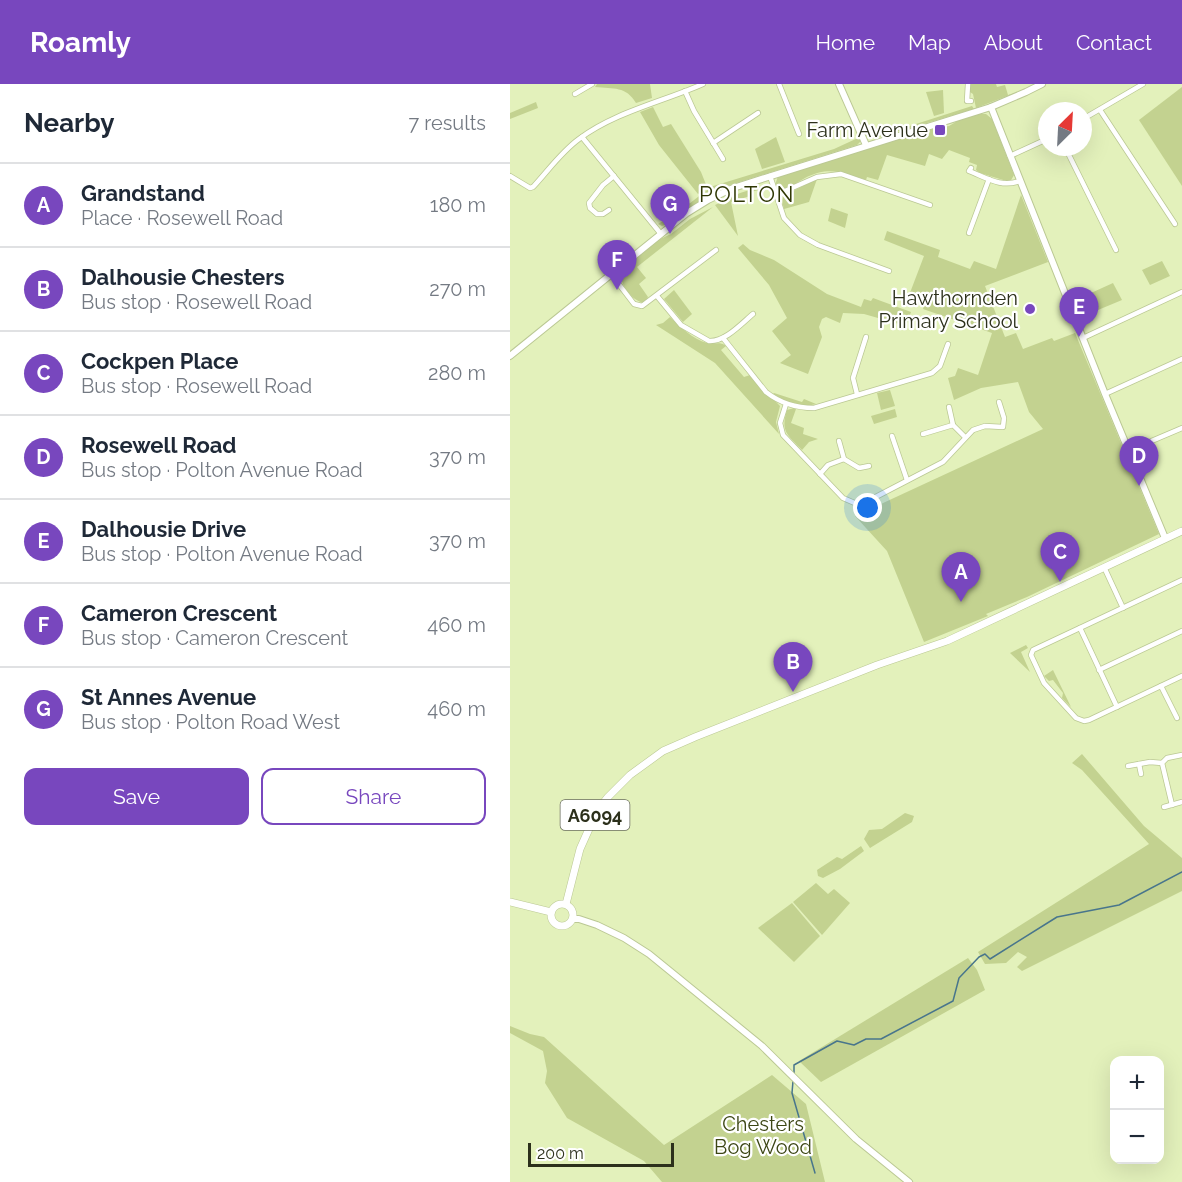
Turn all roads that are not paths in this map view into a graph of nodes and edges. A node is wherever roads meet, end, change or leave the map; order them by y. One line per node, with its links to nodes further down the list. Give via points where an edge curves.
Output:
1 (592, 84): 9 (street)
2 (703, 84): 8 (street)
3 (779, 84): 15 (street)
4 (839, 84): 19 (street)
5 (968, 84): 10 (street, via 967,101)
6 (1042, 84): 11 (street)
7 (1143, 84): 12 (street)
8 (685, 91): 16 (street, via 633,110); 17 (street)
9 (576, 94)
10 (971, 101)
11 (991, 107): 19 (street); 20 (street)
12 (1100, 110): 14 (street); 32 (street)
13 (758, 113): 17 (street)
14 (1092, 114)
15 (799, 134)
16 (582, 137): 24 (street); 26 (street, via 533,187)
17 (713, 143): 22 (street)
18 (1038, 143): 20 (street)
19 (866, 145): 25 (street)
20 (1010, 156): 28 (street)
21 (1069, 156): 36 (street)
22 (723, 159)
23 (971, 168): 27 (street, via 969,171)
24 (614, 176): 31 (street, via 589,203 597,214); 34 (street)
25 (770, 176): 29 (street); 34 (street, via 708,200)
26 (510, 177)
27 (989, 179): 28 (street, via 1007,185); 33 (street)
28 (1020, 181): 44 (street)
29 (776, 195): 30 (street, via 817,177 841,174); 37 (street, via 784,218 806,239)
30 (930, 206)
31 (609, 210)
32 (1175, 224)
33 (969, 233)
34 (661, 234): 38 (street)
35 (716, 250): 40 (street)
36 (1116, 250)
37 (889, 271)
38 (611, 274): 40 (street, via 637,305 645,305); 46 (street)
39 (1182, 292): 44 (street)
40 (657, 296): 43 (street, via 688,330 713,342)
41 (753, 314): 43 (street)
42 (866, 337): 48 (street, via 853,378)
43 (723, 338): 51 (street, via 766,392)
44 (1083, 338): 49 (street)
45 (948, 344): 48 (street, via 940,366 932,373)
46 (510, 356)
47 (1182, 359): 49 (street)
48 (857, 394): 51 (street, via 814,408)
49 (1105, 394): 59 (street)
50 (999, 402): 57 (street, via 1004,418 1002,427 985,426)
51 (786, 404): 62 (street, via 781,432)
52 (949, 407): 53 (street)
53 (953, 425): 55 (street); 57 (street)
54 (1182, 428): 59 (street)
55 (923, 434)
56 (892, 436): 63 (street)
57 (965, 437): 63 (street, via 943,462)
58 (839, 441): 60 (street)
59 (1128, 451): 65 (street)
60 (844, 459): 61 (street, via 859,468); 62 (street, via 828,465)
61 (869, 466)
62 (820, 474): 63 (street, via 843,498 857,504)
63 (907, 480)
64 (1182, 531): 65 (main road, A6094)
65 (1165, 538): 66 (main road, A6094)
66 (1104, 567): 68 (street); 85 (main road, A6094, via 947,641 663,751 630,775 597,811 580,849)
67 (1181, 583): 68 (street)
68 (1124, 608): 69 (street)
69 (1080, 628): 71 (street); 74 (street, via 1031,652 1044,683 1081,721)
70 (1182, 631): 71 (street)
71 (1099, 670): 74 (street)
72 (1182, 676): 73 (street)
73 (1161, 686): 74 (street); 75 (street)
74 (1117, 707)
75 (1177, 718)
76 (1182, 754): 78 (street, via 1167,758)
77 (1138, 764): 78 (street); 79 (street); 80 (street)
78 (1162, 764): 82 (street)
79 (1128, 766)
80 (1141, 774)
81 (1182, 802): 82 (street)
82 (1172, 805): 83 (street)
83 (1164, 807)
84 (510, 902): 86 (main road)
85 (566, 904): 86 (main road, via 555,906); 87 (main road, via 572,908)
86 (551, 912): 87 (main road, via 557,925 565,926)
87 (573, 919): 88 (street, via 624,938 680,978 762,1046 849,1132)
88 (909, 1182)

